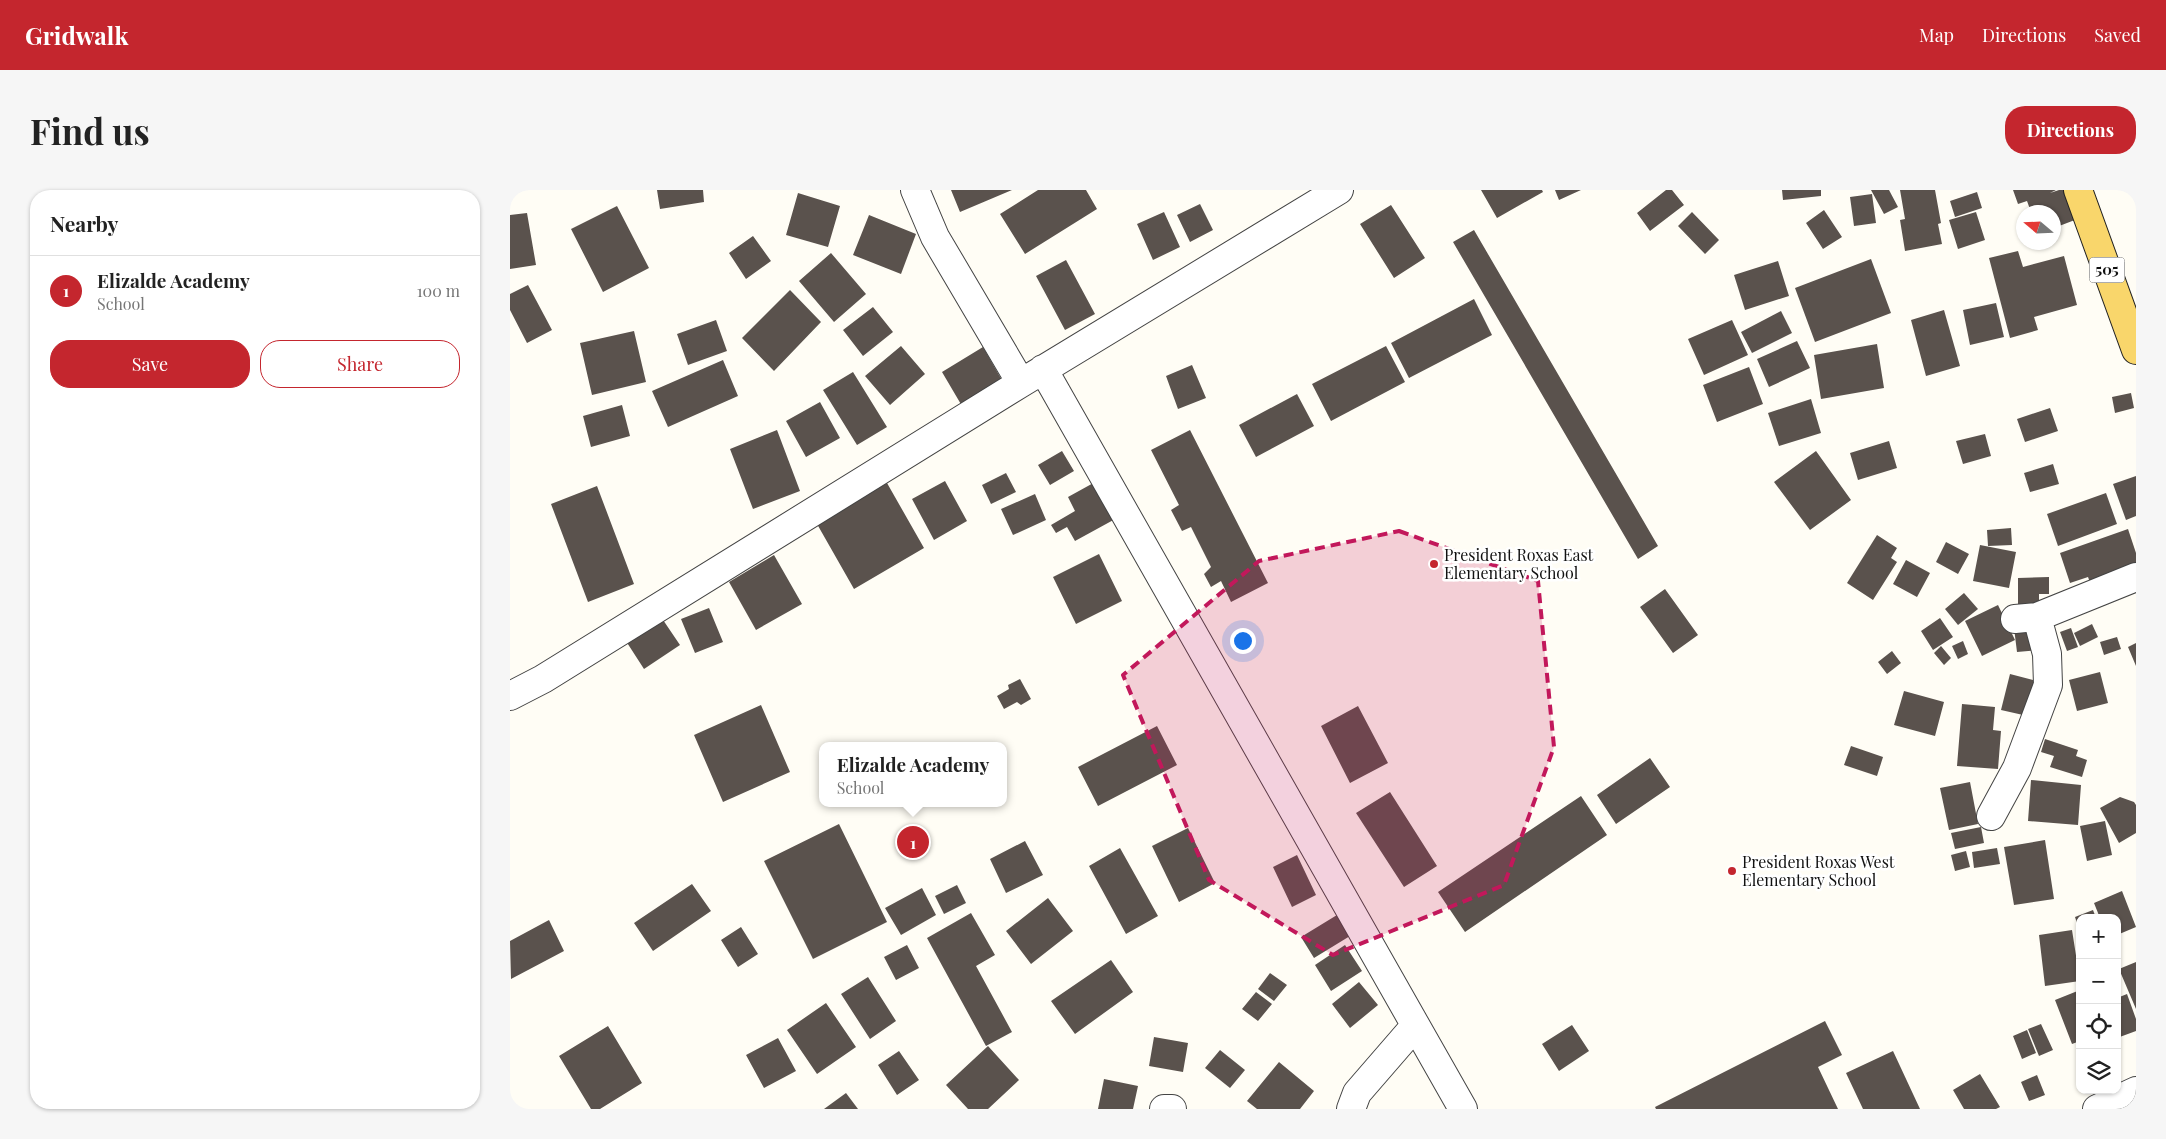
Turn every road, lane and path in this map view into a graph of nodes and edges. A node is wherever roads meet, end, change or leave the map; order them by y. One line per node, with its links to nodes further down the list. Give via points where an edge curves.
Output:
1 (915, 190): 5 (street, via 935,237)
2 (1339, 190): 5 (street)
3 (2078, 190): 4 (main road, 505)
4 (2134, 340)
5 (1032, 376): 7 (street, via 543,679); 9 (street)
6 (2136, 577): 8 (street, via 2026,618 2047,654 2048,684 2017,768)
7 (510, 696)
8 (1990, 816)
9 (1415, 1026): 13 (street, via 1357,1093); 14 (street)
10 (2136, 1091): 15 (street)
11 (1164, 1109): 12 (street)
12 (1172, 1109)
13 (1352, 1109)
14 (1463, 1109)
15 (2097, 1109)

